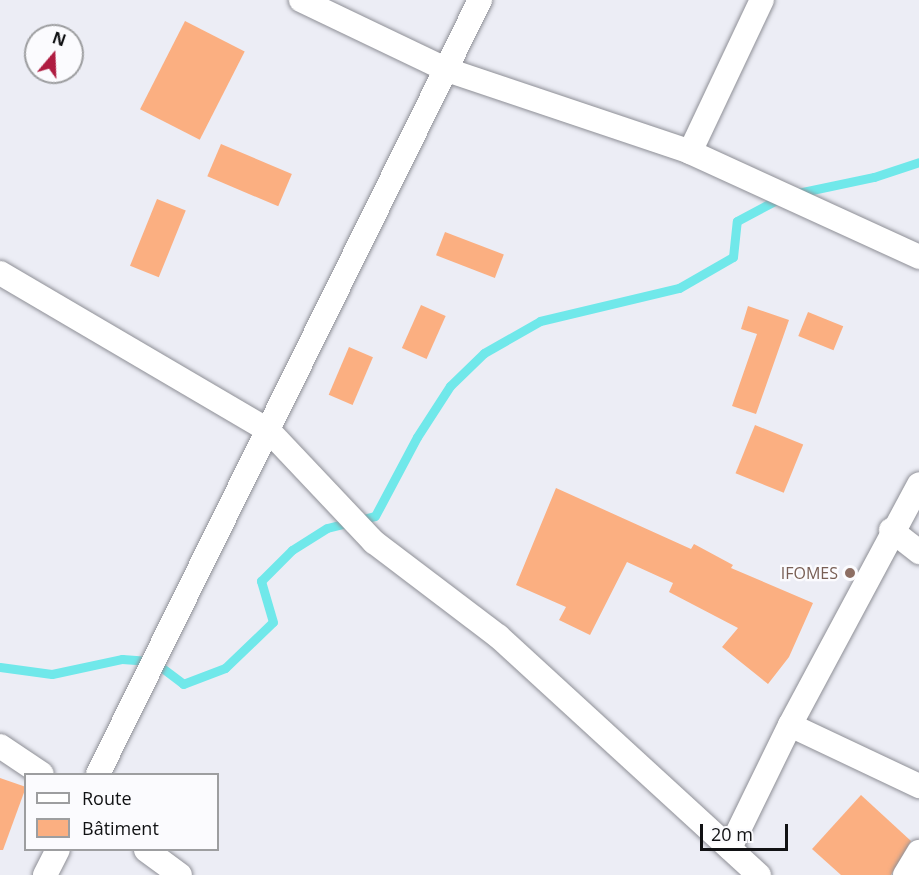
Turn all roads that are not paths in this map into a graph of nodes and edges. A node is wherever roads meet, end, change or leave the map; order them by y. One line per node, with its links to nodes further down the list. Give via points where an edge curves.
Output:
1 (301, 0): 4 (street)
2 (480, 0): 4 (street)
3 (762, 0): 5 (street)
4 (447, 70): 5 (street); 8 (street)
5 (690, 152): 6 (street)
6 (919, 258)
7 (0, 273): 8 (street)
8 (269, 430): 15 (street); 17 (street, via 374,542 498,636)
9 (919, 484): 10 (street)
10 (891, 530): 11 (street); 12 (street)
11 (919, 552)
12 (790, 725): 16 (street); 17 (street)
13 (0, 746): 14 (street)
14 (40, 773)
15 (98, 773)
16 (919, 786)
17 (730, 848): 23 (street)
18 (57, 851): 21 (street)
19 (149, 851): 22 (street)
20 (919, 852): 24 (street)
21 (45, 875)
22 (180, 875)
23 (759, 875)
24 (905, 875)

